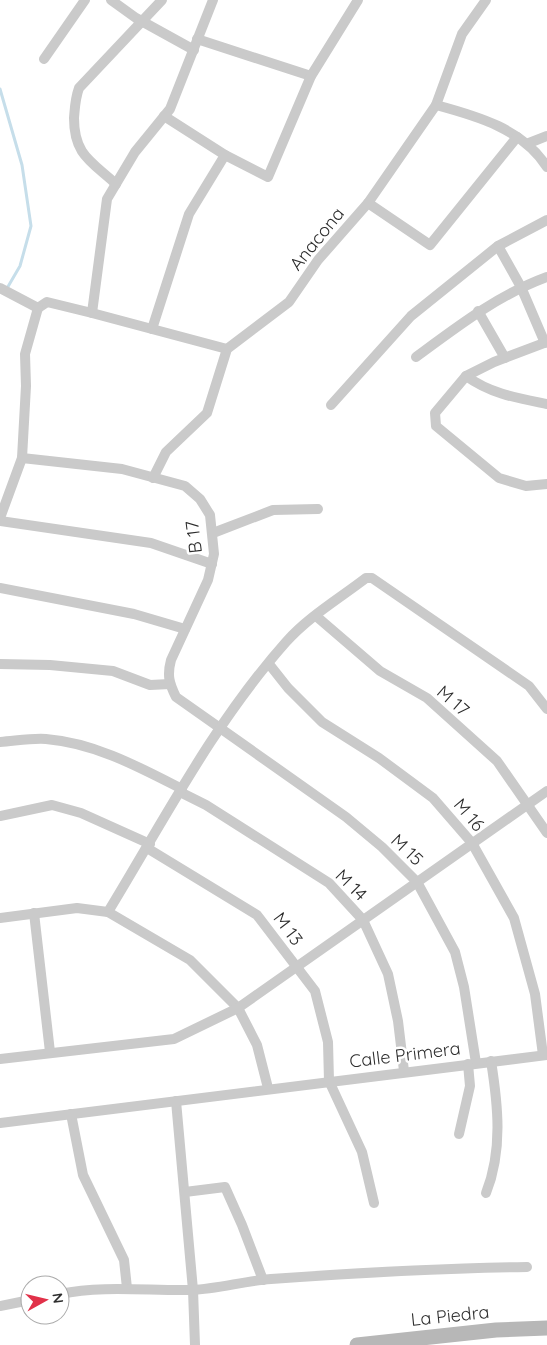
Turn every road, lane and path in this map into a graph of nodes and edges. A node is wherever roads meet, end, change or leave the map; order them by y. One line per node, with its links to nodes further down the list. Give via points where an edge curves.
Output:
1 (85, 0): 9 (street)
2 (111, 0): 7 (street)
3 (162, 0): 7 (street)
4 (213, 0): 8 (street)
5 (358, 0): 10 (street)
6 (486, 0): 11 (street, Anacona, via 462,34)
7 (142, 20): 8 (street); 18 (street, via 79,88 75,99 77,145 86,158)
8 (196, 44): 10 (street); 12 (street, via 170,109)
9 (44, 59)
10 (311, 76): 16 (street, via 268,176)
11 (436, 105): 14 (street, via 477,116); 19 (street, Anacona)
12 (164, 116): 16 (street); 18 (street)
13 (547, 136): 15 (street)
14 (517, 137): 15 (street); 19 (street, via 430,245)
15 (529, 143): 17 (street)
16 (225, 155): 28 (street, via 189,214)
17 (547, 167)
18 (116, 184): 26 (street, via 107,199)
19 (368, 204): 30 (street, Anacona, via 318,260 289,302)
20 (547, 220): 21 (street)
21 (498, 246): 23 (street); 35 (street, via 411,316)
22 (547, 277): 23 (street)
23 (521, 287): 27 (street); 29 (street)
24 (0, 288): 25 (street)
25 (38, 308): 26 (street, via 47,302); 36 (street, via 25,354)
26 (92, 312): 28 (street)
27 (478, 312): 31 (street); 32 (street)
28 (152, 329): 30 (street)
29 (546, 343): 32 (street)
30 (227, 349): 37 (street, via 207,413 166,452)
31 (416, 356)
32 (505, 358): 33 (street)
33 (466, 376): 34 (street, via 500,395); 38 (street, via 435,413 436,426 498,478 526,486)
34 (547, 404)
35 (331, 405)
36 (22, 458): 37 (street, B 17, via 122,469); 40 (street)
37 (153, 478): 41 (street, B 17, via 185,486 200,499 210,515)
38 (547, 484)
39 (318, 509): 41 (street, via 273,510)
40 (0, 519): 42 (street, via 151,543)
41 (213, 533): 42 (street, B 17)
42 (212, 564): 45 (street, B 17)
43 (0, 588): 45 (street, via 134,614)
44 (316, 616): 47 (street, via 287,641); 49 (street, via 366,578 372,578 529,686); 54 (street, M 17, via 380,671 427,698 498,762)
45 (185, 629): 48 (street, B 17, via 171,660)
46 (0, 664): 48 (street, via 113,671 150,685)
47 (269, 664): 50 (street); 57 (street, M 16, via 322,722 433,798)
48 (170, 684): 50 (street, via 176,696)
49 (547, 709)
50 (218, 728): 52 (street); 59 (street, M 15, via 346,818 382,847)
51 (0, 742): 52 (street, M 14, via 45,739 89,747 126,761)
52 (181, 791): 58 (street); 63 (street, M 14, via 329,882)
53 (547, 791): 54 (street)
54 (528, 804): 56 (street, M 17); 57 (street)
55 (0, 816): 58 (street, M 13, via 52,805 81,814)
56 (547, 833)
57 (472, 843): 59 (street); 67 (street, M 16, via 514,918 535,994)
58 (149, 846): 60 (street); 64 (street, M 13, via 257,915)
59 (417, 882): 63 (street); 70 (street, M 15, via 454,952 464,987)
60 (108, 912): 61 (street, via 78,908); 65 (street, via 190,960)
61 (34, 913): 62 (street); 66 (street)
62 (0, 918)
63 (363, 920): 64 (street); 71 (street, M 14, via 388,974)
64 (297, 967): 65 (street); 72 (street, M 13, via 315,991 328,1042)
65 (238, 1008): 66 (street, via 174,1039); 73 (street, via 257,1045)
66 (50, 1052): 68 (street)
67 (545, 1055): 69 (street, Calle Primera)
68 (0, 1059)
69 (491, 1061): 70 (street, Calle Primera); 79 (street, via 499,1120 493,1174)
70 (472, 1063): 71 (street, Calle Primera); 77 (street, M 15)
71 (404, 1071): 72 (street, Calle Primera)
72 (329, 1081): 73 (street, Calle Primera); 80 (street, via 362,1152)
73 (268, 1088): 74 (street, Calle Primera)
74 (176, 1101): 75 (street, Calle Primera); 78 (street)
75 (71, 1114): 76 (street, Calle Primera); 83 (street, via 84,1175 124,1260)
76 (0, 1123)
77 (459, 1134)
78 (185, 1192): 82 (street, via 225,1187); 84 (street)
79 (486, 1193)
80 (374, 1203)
81 (527, 1267): 82 (street, via 433,1268)
82 (263, 1280): 84 (street)
83 (127, 1288): 84 (street); 85 (street)
84 (193, 1290): 89 (street)
85 (70, 1292)
86 (20, 1302): 87 (street)
87 (0, 1306)
88 (547, 1328): 90 (street, La Piedra, via 496,1330)
89 (195, 1345)
90 (357, 1345)

